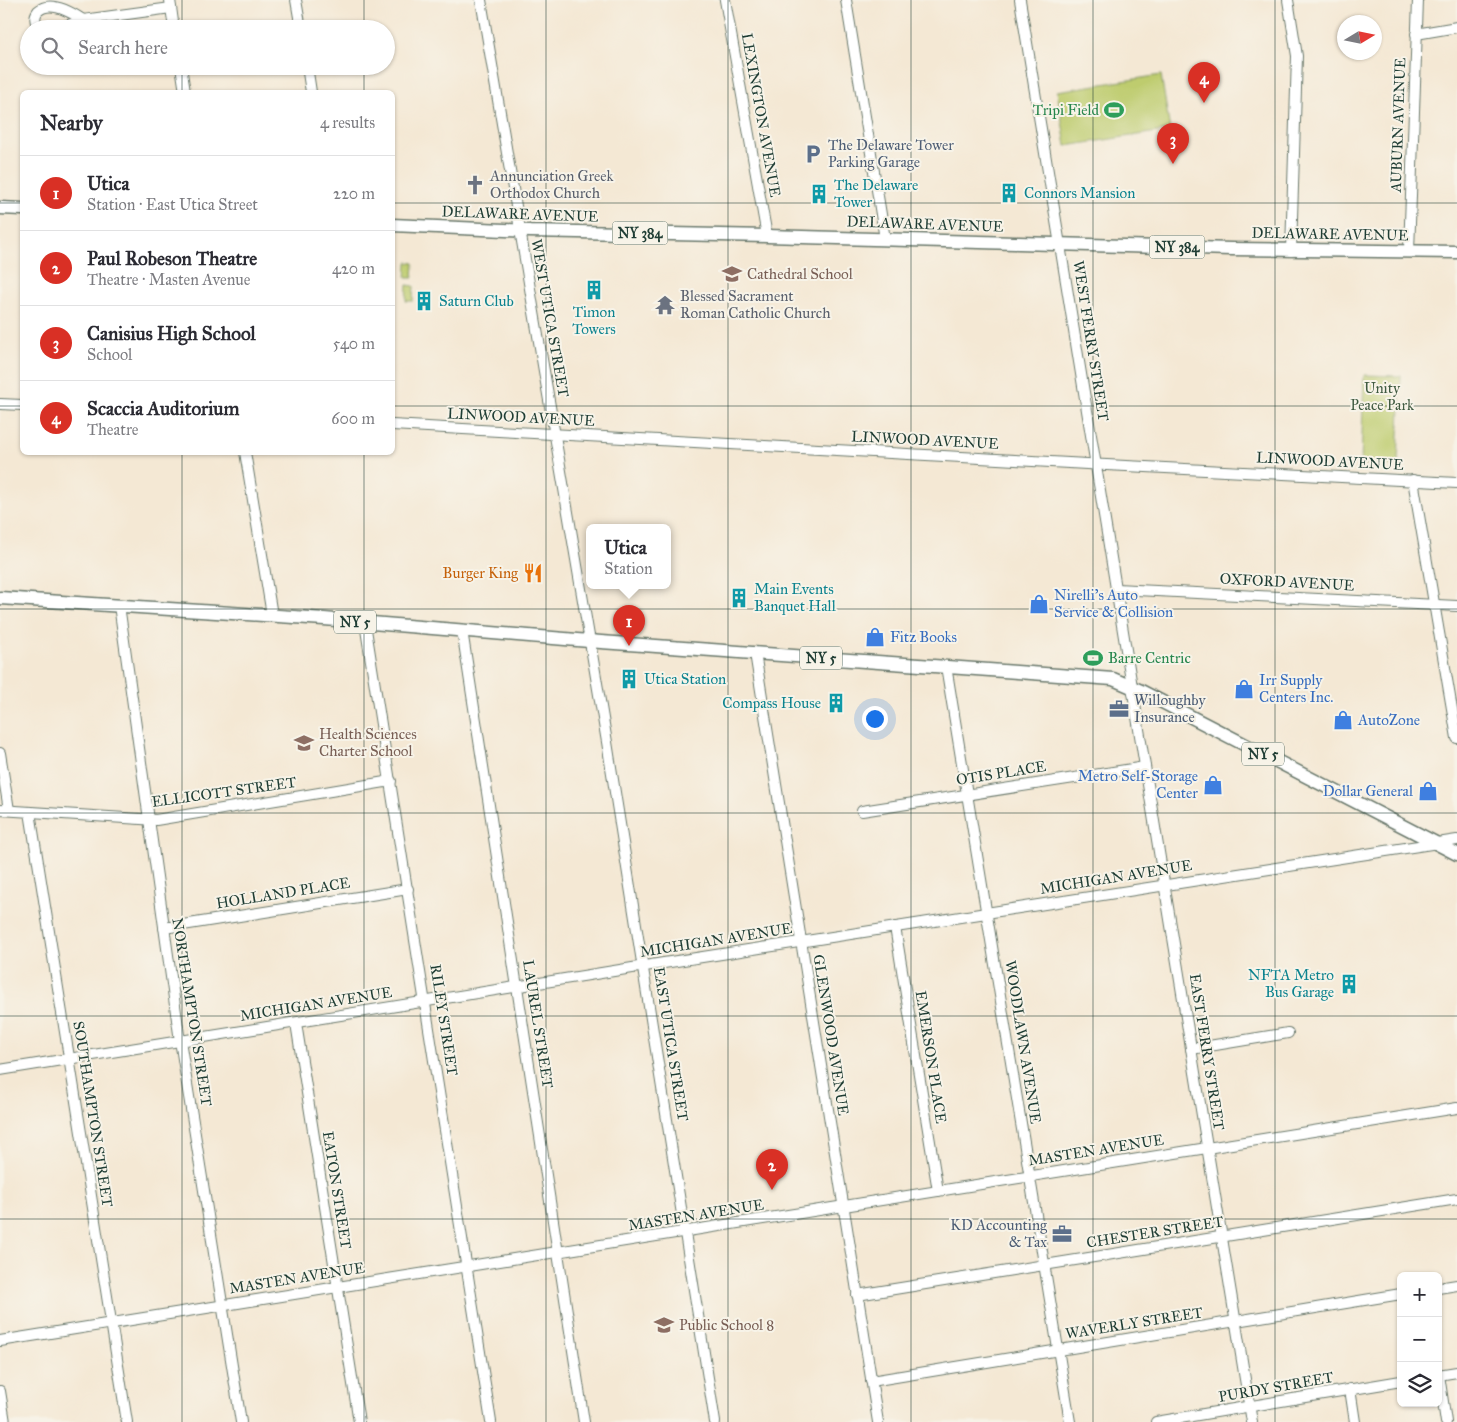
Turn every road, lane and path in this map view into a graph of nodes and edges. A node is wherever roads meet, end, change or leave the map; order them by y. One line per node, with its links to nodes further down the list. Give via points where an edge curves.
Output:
1 (296, 0): 12 (street)
2 (481, 0): 22 (street, WEST UTICA STREET)
3 (725, 0): 23 (street, LEXINGTON AVENUE)
4 (846, 0): 24 (street)
5 (1020, 0): 25 (street, WEST FERRY STREET)
6 (1288, 0): 26 (street, via 1296,56)
7 (1418, 0): 14 (street, AUBURN AVENUE)
8 (170, 4): 10 (street); 11 (street)
9 (35, 20): 10 (street, via 41,7 54,3)
10 (83, 20)
11 (173, 20)
12 (299, 20)
13 (1457, 27): 14 (street)
14 (1416, 34): 27 (street, AUBURN AVENUE)
15 (182, 75): 17 (street)
16 (309, 75): 18 (street)
17 (185, 90)
18 (312, 90)
19 (0, 208): 20 (main road)
20 (20, 209)
21 (395, 225): 22 (main road, DELAWARE AVENUE / NY 384)
22 (520, 231): 23 (main road, DELAWARE AVENUE / NY 384); 32 (street, WEST UTICA STREET)
23 (767, 236): 24 (main road, DELAWARE AVENUE / NY 384)
24 (885, 240): 25 (main road, DELAWARE AVENUE / NY 384)
25 (1060, 245): 26 (main road, DELAWARE AVENUE / NY 384); 34 (street, WEST FERRY STREET)
26 (1291, 250): 27 (main road, DELAWARE AVENUE / NY 384)
27 (1409, 251): 28 (main road, DELAWARE AVENUE / NY 384)
28 (1457, 252)
29 (0, 404): 30 (street)
30 (20, 405)
31 (395, 425): 32 (street, LINWOOD AVENUE)
32 (555, 435): 34 (street, LINWOOD AVENUE); 45 (street, WEST UTICA STREET)
33 (245, 455): 42 (street)
34 (1096, 465): 35 (street, LINWOOD AVENUE); 37 (street, WEST FERRY STREET)
35 (1413, 480): 36 (street, LINWOOD AVENUE); 40 (street)
36 (1457, 483)
37 (1116, 589): 40 (street, OXFORD AVENUE); 48 (street, WEST FERRY STREET)
38 (0, 598): 39 (main road, NY 5)
39 (119, 605): 42 (main road, NY 5); 57 (street, NORTHAMPTON STREET)
40 (1434, 605): 41 (street, OXFORD AVENUE); 49 (street)
41 (1457, 606)
42 (272, 615): 43 (main road, NY 5)
43 (366, 623): 44 (main road, NY 5); 52 (street, RILEY STREET)
44 (462, 630): 45 (main road, NY 5); 68 (street, LAUREL STREET)
45 (590, 642): 46 (main road, NY 5); 67 (street, EAST UTICA STREET)
46 (755, 653): 47 (main road, NY 5); 66 (street, GLENWOOD AVENUE)
47 (946, 666): 48 (main road, NY 5, via 1113,679); 53 (street, WOODLAWN AVENUE)
48 (1132, 686): 51 (street, EAST FERRY STREET); 59 (main road, NY 5)
49 (1457, 738)
50 (0, 753): 54 (street)
51 (1145, 766): 53 (street, OTIS PLACE); 61 (street, EAST FERRY STREET)
52 (391, 781): 57 (street, ELLICOTT STREET); 62 (street, RILEY STREET)
53 (967, 794): 55 (street, OTIS PLACE); 63 (street, WOODLAWN AVENUE)
54 (5, 810): 56 (street, ELLICOTT STREET)
55 (862, 811)
56 (30, 812): 57 (street, ELLICOTT STREET); 74 (street, SOUTHAMPTON STREET)
57 (148, 819): 65 (street, NORTHAMPTON STREET)
58 (1457, 840): 59 (street, MICHIGAN AVENUE)
59 (1436, 842): 60 (main road, NY 5); 61 (street, MICHIGAN AVENUE)
60 (1457, 854)
61 (1164, 885): 63 (street, MICHIGAN AVENUE); 73 (street, EAST FERRY STREET)
62 (408, 889): 65 (street, HOLLAND PLACE); 69 (street, RILEY STREET)
63 (987, 912): 64 (street, MICHIGAN AVENUE); 78 (street, WOODLAWN AVENUE)
64 (896, 927): 66 (street, MICHIGAN AVENUE); 79 (street, EMERSON PLACE)
65 (164, 928): 72 (street, NORTHAMPTON STREET)
66 (801, 942): 67 (street, MICHIGAN AVENUE); 81 (street, GLENWOOD AVENUE)
67 (643, 967): 68 (street, MICHIGAN AVENUE); 82 (street, EAST UTICA STREET)
68 (517, 987): 69 (street, MICHIGAN AVENUE); 84 (street, LAUREL STREET)
69 (426, 1002): 70 (street, MICHIGAN AVENUE); 86 (street, RILEY STREET)
70 (296, 1023): 72 (street, MICHIGAN AVENUE); 88 (street, EATON STREET)
71 (1288, 1034): 73 (street)
72 (181, 1041): 74 (street, MICHIGAN AVENUE); 92 (street, NORTHAMPTON STREET)
73 (1191, 1049): 77 (street, EAST FERRY STREET)
74 (69, 1059): 75 (street, MICHIGAN AVENUE); 94 (street, SOUTHAMPTON STREET)
75 (0, 1070)
76 (1457, 1108): 77 (street, MASTEN AVENUE)
77 (1208, 1148): 78 (street, MASTEN AVENUE); 83 (street, EAST FERRY STREET)
78 (1029, 1176): 79 (street, MASTEN AVENUE); 85 (street, WOODLAWN AVENUE)
79 (938, 1191): 81 (street, MASTEN AVENUE)
80 (1457, 1199): 83 (street, CHESTER STREET)
81 (843, 1206): 82 (street, MASTEN AVENUE); 90 (street, GLENWOOD AVENUE)
82 (685, 1232): 84 (street, MASTEN AVENUE); 111 (street, EAST UTICA STREET)
83 (1222, 1236): 85 (street, CHESTER STREET); 93 (street, EAST FERRY STREET)
84 (557, 1252): 86 (street, MASTEN AVENUE); 110 (street, LAUREL STREET)
85 (1044, 1265): 90 (street, CHESTER STREET); 96 (street, WOODLAWN AVENUE)
86 (468, 1266): 88 (street, MASTEN AVENUE); 109 (street, RILEY STREET)
87 (1457, 1285): 89 (street)
88 (337, 1287): 92 (street, MASTEN AVENUE); 108 (street, EATON STREET)
89 (1442, 1287)
90 (857, 1295): 99 (street, GLENWOOD AVENUE)
91 (1397, 1295): 93 (street, WAVERLY STREET)
92 (222, 1306): 94 (street, MASTEN AVENUE); 107 (street, NORTHAMPTON STREET)
93 (1236, 1321): 96 (street, WAVERLY STREET); 104 (street, EAST FERRY STREET)
94 (112, 1324): 95 (street, MASTEN AVENUE); 106 (street, SOUTHAMPTON STREET)
95 (0, 1341)
96 (1058, 1351): 99 (street, WAVERLY STREET); 113 (street, WOODLAWN AVENUE)
97 (1457, 1372): 98 (street)
98 (1442, 1374)
99 (871, 1380): 112 (street, GLENWOOD AVENUE)
100 (1397, 1382): 101 (street, PURDY STREET)
101 (1350, 1389): 104 (street, PURDY STREET); 116 (street)
102 (0, 1391): 105 (street)
103 (1442, 1398): 117 (street)
104 (1250, 1406): 114 (street, PURDY STREET); 115 (street, EAST FERRY STREET)
105 (5, 1422)
106 (127, 1422)
107 (241, 1422)
108 (359, 1422)
109 (491, 1422)
110 (584, 1422)
111 (715, 1422)
112 (878, 1422)
113 (1070, 1422)
114 (1156, 1422)
115 (1252, 1422)
116 (1355, 1422)
117 (1446, 1422)

